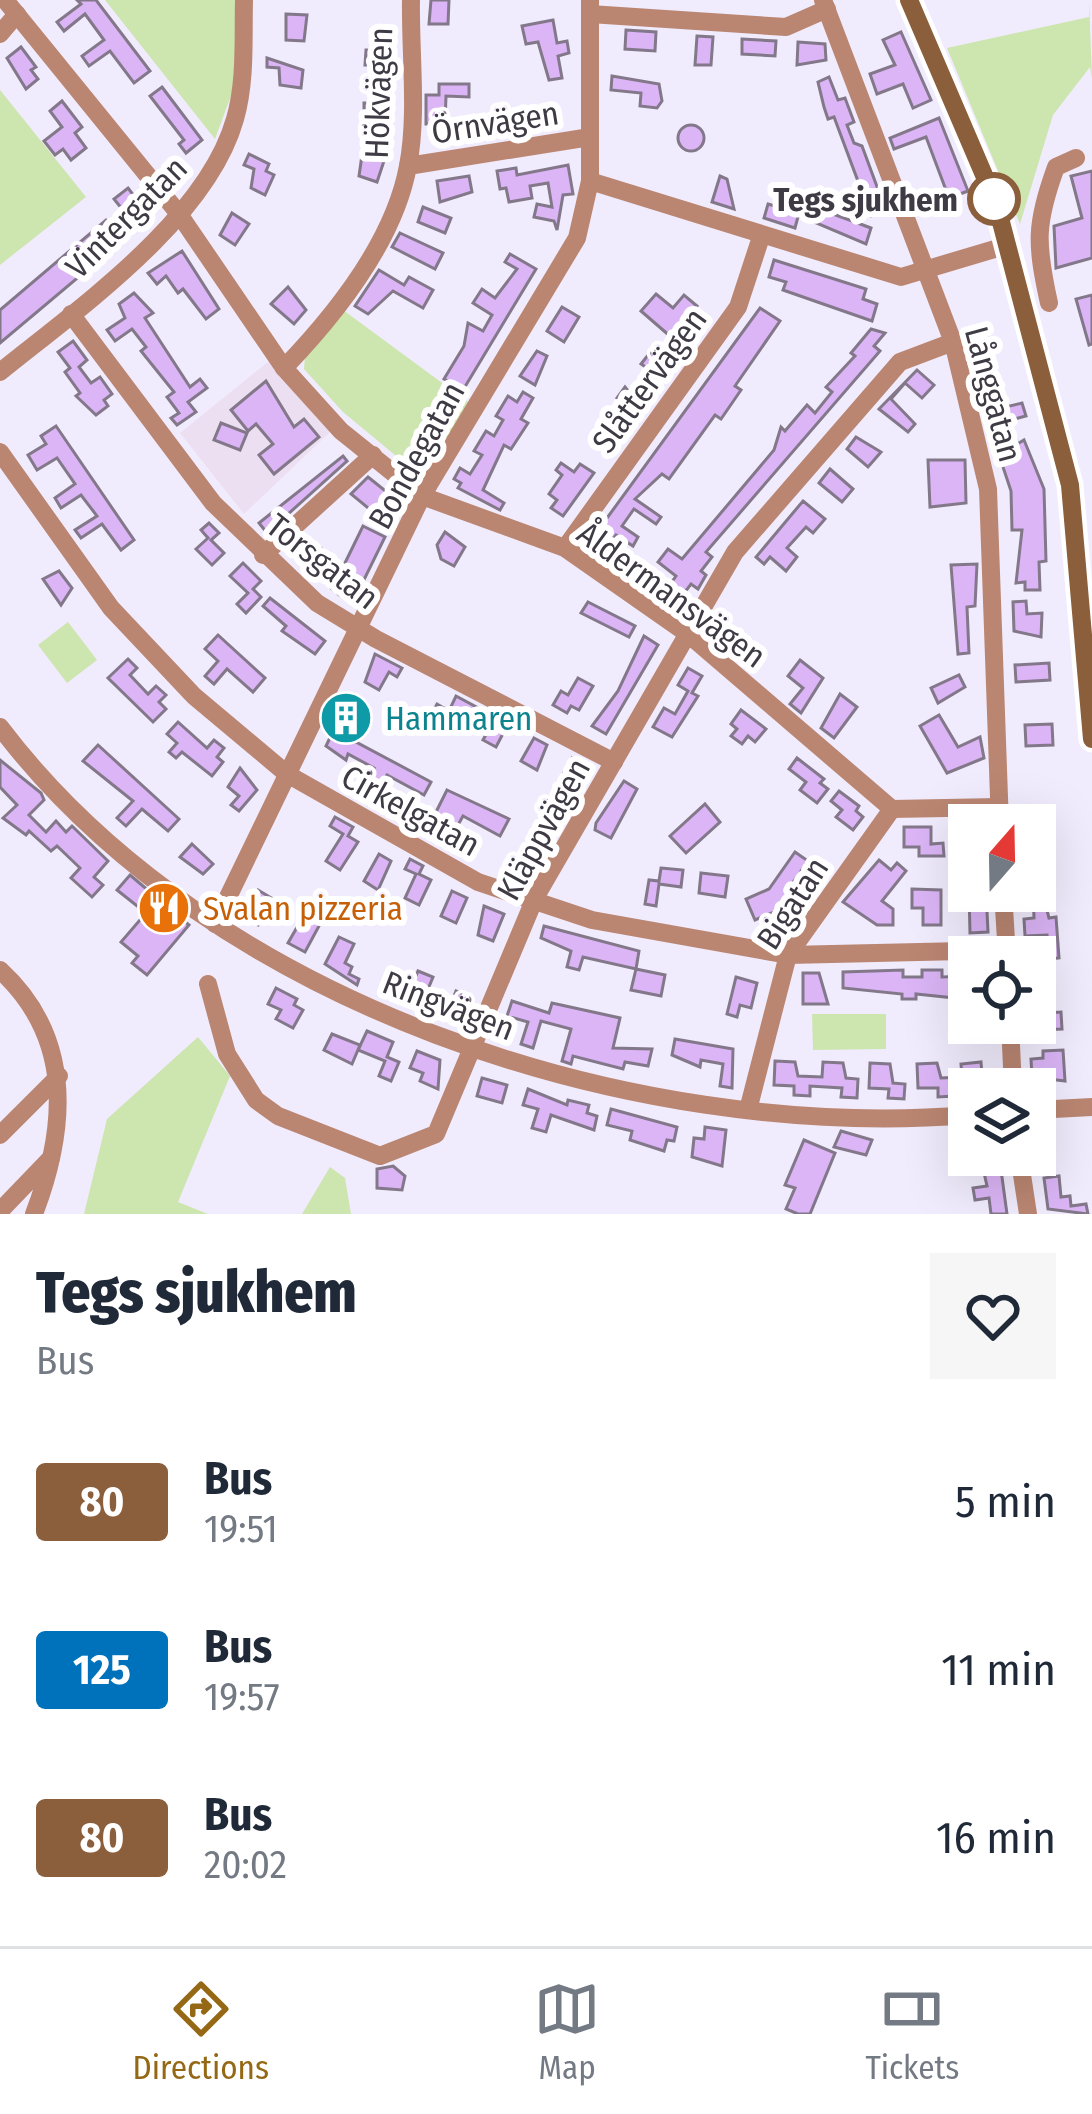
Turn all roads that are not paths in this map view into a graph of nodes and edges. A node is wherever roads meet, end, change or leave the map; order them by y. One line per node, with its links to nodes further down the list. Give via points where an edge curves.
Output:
1 (244, 0): 12 (street, Vintergatan, via 236,117 207,184)
2 (411, 0): 10 (street, Hökvägen)
3 (909, 0): 14 (street)
4 (825, 4): 6 (street, via 786,27); 15 (street, Långgatan)
5 (11, 7): 7 (street); 12 (street, Åldermansvägen)
6 (590, 7): 8 (street, Bondegatan)
7 (0, 34)
8 (590, 137): 10 (street, Örnvägen); 11 (street, Bondegatan)
9 (1076, 158): 16 (street, via 1057,167 1035,242 1056,302)
10 (408, 166): 19 (street, Hökvägen, via 359,274)
11 (590, 182): 13 (street); 23 (street, Bondegatan, via 564,265)
12 (179, 214): 17 (street, Vintergatan); 19 (street, Åldermansvägen)
13 (761, 237): 15 (street, via 880,273); 24 (street, Slåttervägen, via 738,307)
14 (1008, 245): 15 (street); 16 (street)
15 (926, 272): 18 (street, Långgatan)
16 (1025, 307): 28 (street, via 1070,485)
17 (71, 314): 20 (street, Vintergatan); 25 (street, Torsgatan, via 213,503)
18 (953, 342): 27 (street, Kläppvägen, via 900,362 735,551); 33 (street, Långgatan, via 988,489)
19 (284, 368): 22 (street, Åldermansvägen)
20 (0, 372)
21 (0, 452): 32 (street, Cirkelgatan, via 145,646)
22 (373, 455): 23 (street, Åldermansvägen); 25 (street)
23 (422, 496): 24 (street, Åldermansvägen); 26 (street, Bondegatan)
24 (565, 548): 27 (street, Åldermansvägen)
25 (263, 555): 26 (street, Torsgatan)
26 (359, 629): 31 (street, Torsgatan); 32 (street, Bondegatan)
27 (688, 634): 31 (street, Kläppvägen); 34 (street, Åldermansvägen)
28 (1092, 720): 30 (street)
29 (0, 727): 37 (street, Ringvägen, via 116,846)
30 (1092, 740)
31 (614, 762): 36 (street, Kläppvägen)
32 (287, 774): 36 (street, Cirkelgatan, via 445,866); 37 (street, Bondegatan)
33 (999, 804)
34 (892, 809): 35 (street); 39 (street, Bigatan)
35 (948, 813)
36 (535, 898): 39 (street, Cirkelgatan, via 657,935); 42 (street, Kläppvägen)
37 (215, 924): 42 (street, Ringvägen, via 331,992)
38 (948, 954): 39 (street, Cirkelgatan)
39 (788, 955): 46 (street, Bigatan)
40 (3, 979): 43 (street, via 45,1031)
41 (208, 984): 42 (street, Kläppvägen, via 226,1054 256,1100 353,1150 380,1156 436,1134)
42 (475, 1047): 46 (street, Ringvägen, via 543,1073)
43 (59, 1076): 48 (street); 49 (street)
44 (1092, 1107): 45 (street)
45 (1056, 1109)
46 (748, 1110): 47 (street, Ringvägen)
47 (948, 1115)
48 (0, 1135)
49 (54, 1155): 51 (street); 52 (street)
50 (1022, 1176): 53 (street)
51 (0, 1211)
52 (34, 1214)
53 (1028, 1214)

